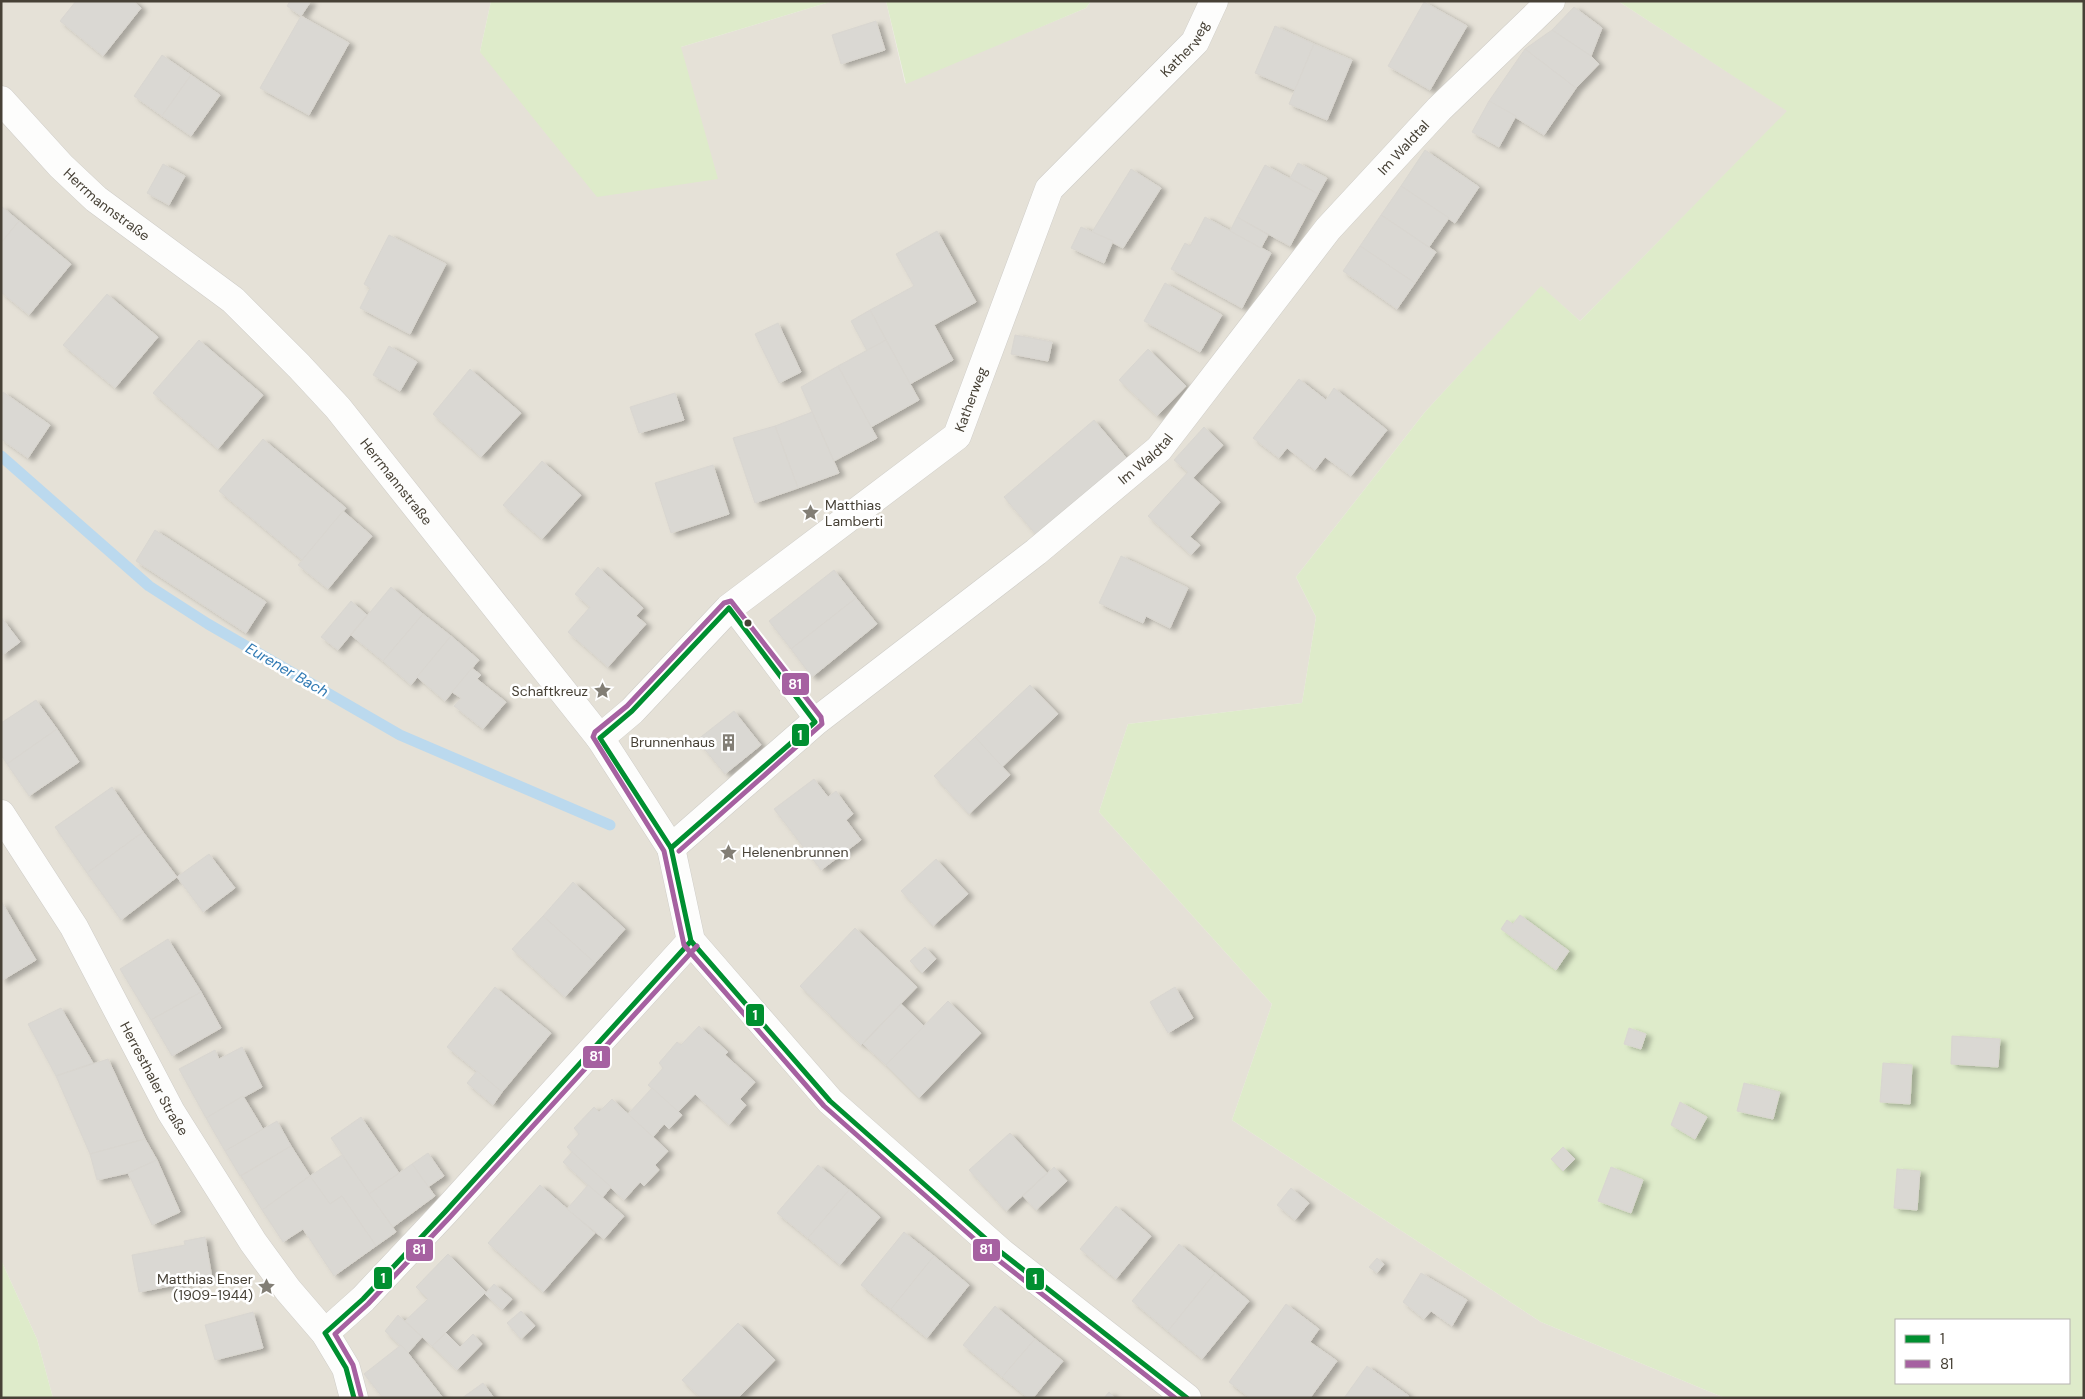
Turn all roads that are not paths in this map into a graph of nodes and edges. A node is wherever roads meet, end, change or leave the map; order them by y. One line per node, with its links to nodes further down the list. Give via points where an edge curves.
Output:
1 (1214, 1): 4 (street, Katherweg, via 1195,42 1049,188 957,436)
2 (1551, 1): 5 (street, Im Waldtal, via 1439,109 1328,229 1159,449 1036,552)
3 (1, 100): 6 (street, Herrmannstraße, via 96,199 233,300 299,366 338,408)
4 (729, 608): 5 (lane); 6 (street, Katherweg, via 632,711)
5 (815, 722): 8 (street, Im Waldtal)
6 (600, 738): 8 (street, Herrmannstraße)
7 (1, 814): 10 (street, Herresthaler Straße, via 74,927 170,1112 217,1189 288,1290)
8 (671, 848): 9 (street, Herrmannstraße)
9 (691, 941): 10 (street, via 432,1226 363,1299); 12 (street, via 830,1101 1002,1253)
10 (325, 1332): 11 (street, Herresthaler Straße, via 346,1368)
11 (354, 1398)
12 (1187, 1398)

